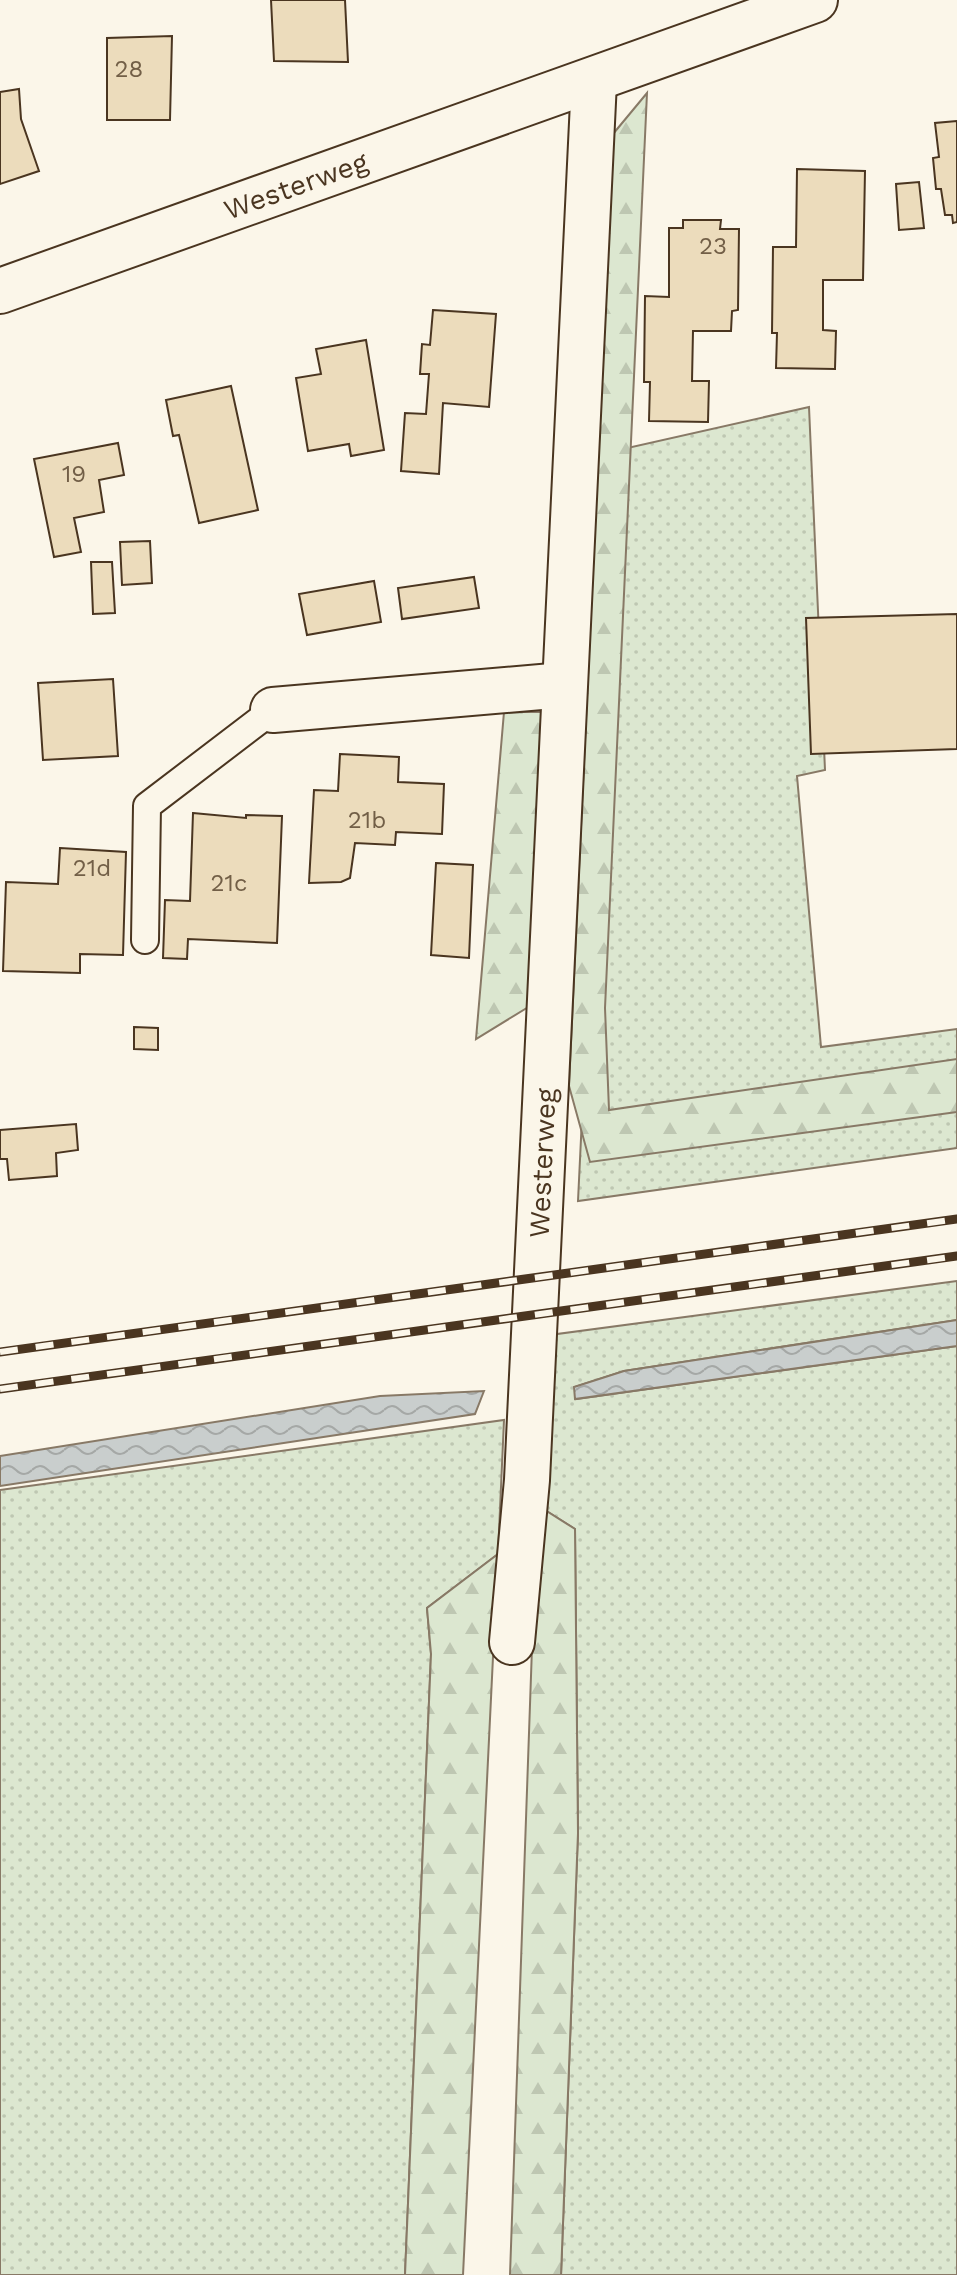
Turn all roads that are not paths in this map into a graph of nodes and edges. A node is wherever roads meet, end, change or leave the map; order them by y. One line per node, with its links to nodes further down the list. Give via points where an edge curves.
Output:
1 (815, 0): 2 (street, Westerweg)
2 (594, 81): 3 (street, Westerweg); 4 (street, Westerweg)
3 (0, 291)
4 (564, 685): 5 (street); 7 (street, Westerweg, via 527,1480)
5 (273, 710): 6 (lane, via 147,806)
6 (145, 940)
7 (512, 1642)

